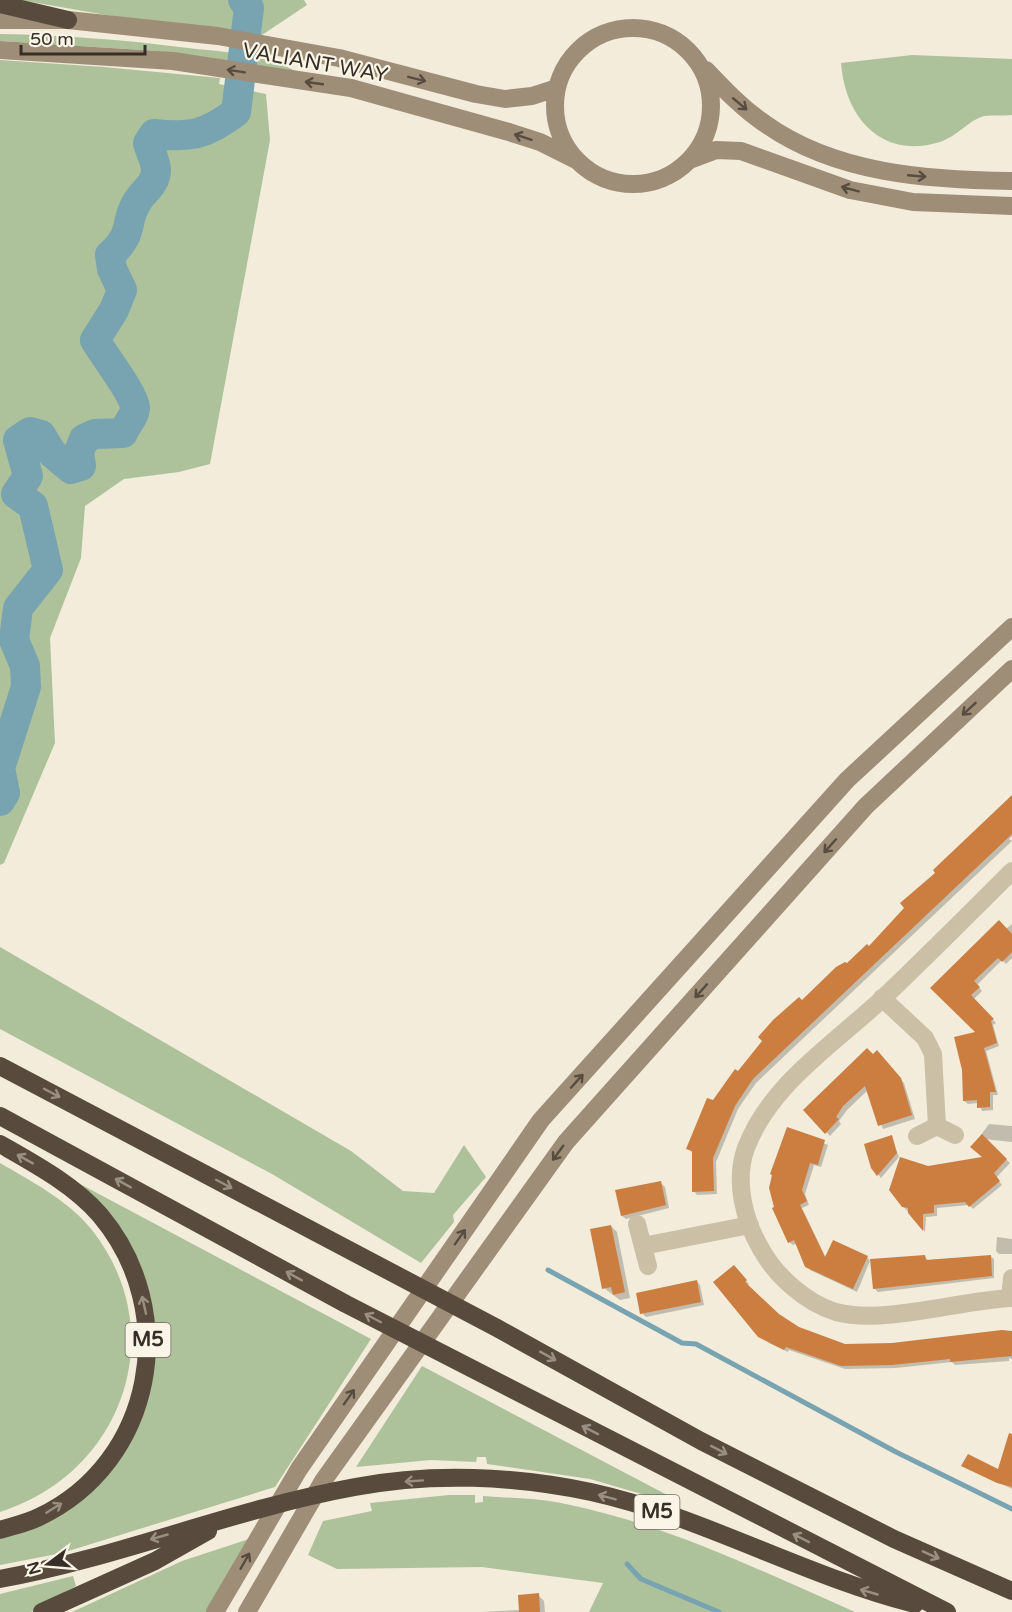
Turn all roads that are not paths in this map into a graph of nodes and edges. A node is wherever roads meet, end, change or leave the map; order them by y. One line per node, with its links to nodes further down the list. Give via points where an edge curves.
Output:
1 (0, 4): 3 (highway)
2 (0, 20): 3 (street, VALIANT WAY)
3 (68, 20): 6 (street, VALIANT WAY, one-way to 6, via 279,46 505,99)
4 (0, 50): 8 (street, VALIANT WAY, one-way to 4, via 540,142 351,88 173,61)
5 (699, 62): 6 (street, via 681,44 658,31 632,27 607,32 584,44 567,64); 7 (street, via 709,86 712,112 706,137); 9 (street, one-way to 9, via 765,124 860,167 912,176)
6 (557, 88): 8 (street, via 557,122)
7 (692, 159): 8 (street, via 672,175 647,184 621,184 597,176); 10 (street, one-way to 7, via 913,202 850,190 741,151 716,150)
8 (576, 160)
9 (1012, 181)
10 (1012, 206)
11 (1012, 627): 32 (street, one-way to 11, via 299,1468 541,1120 847,780)
12 (1012, 669): 33 (street, one-way to 33, via 867,806 566,1142 323,1481)
13 (1012, 871): 14 (street)
14 (882, 998): 17 (street, via 925,1038 933,1054); 22 (street, via 776,1095 757,1124 745,1150 741,1174 743,1204)
15 (0, 1066): 30 (highway, one-way to 30, via 497,1328 711,1446 894,1539)
16 (0, 1116): 34 (highway, M5, one-way to 16, via 346,1304)
17 (937, 1126): 18 (street); 19 (street)
18 (955, 1135)
19 (917, 1136)
20 (0, 1144): 28 (highway, M5, one-way to 20, via 56,1507 108,1460 140,1398 149,1336 132,1268 100,1215 38,1166)
21 (637, 1224): 23 (street)
22 (750, 1225): 23 (street); 26 (street, via 769,1263 799,1292 837,1312 869,1315)
23 (642, 1246): 24 (street)
24 (648, 1266)
25 (1012, 1278): 26 (street)
26 (1011, 1298)
27 (236, 1516): 29 (highway, M5, one-way to 29); 31 (highway, M5, via 155,1561); 34 (highway, M5, one-way to 27, via 864,1591 646,1508 592,1492 511,1480 465,1478 356,1487)
28 (0, 1530)
29 (0, 1580)
30 (1012, 1591)
31 (42, 1612)
32 (215, 1612)
33 (247, 1612)
34 (947, 1612)

